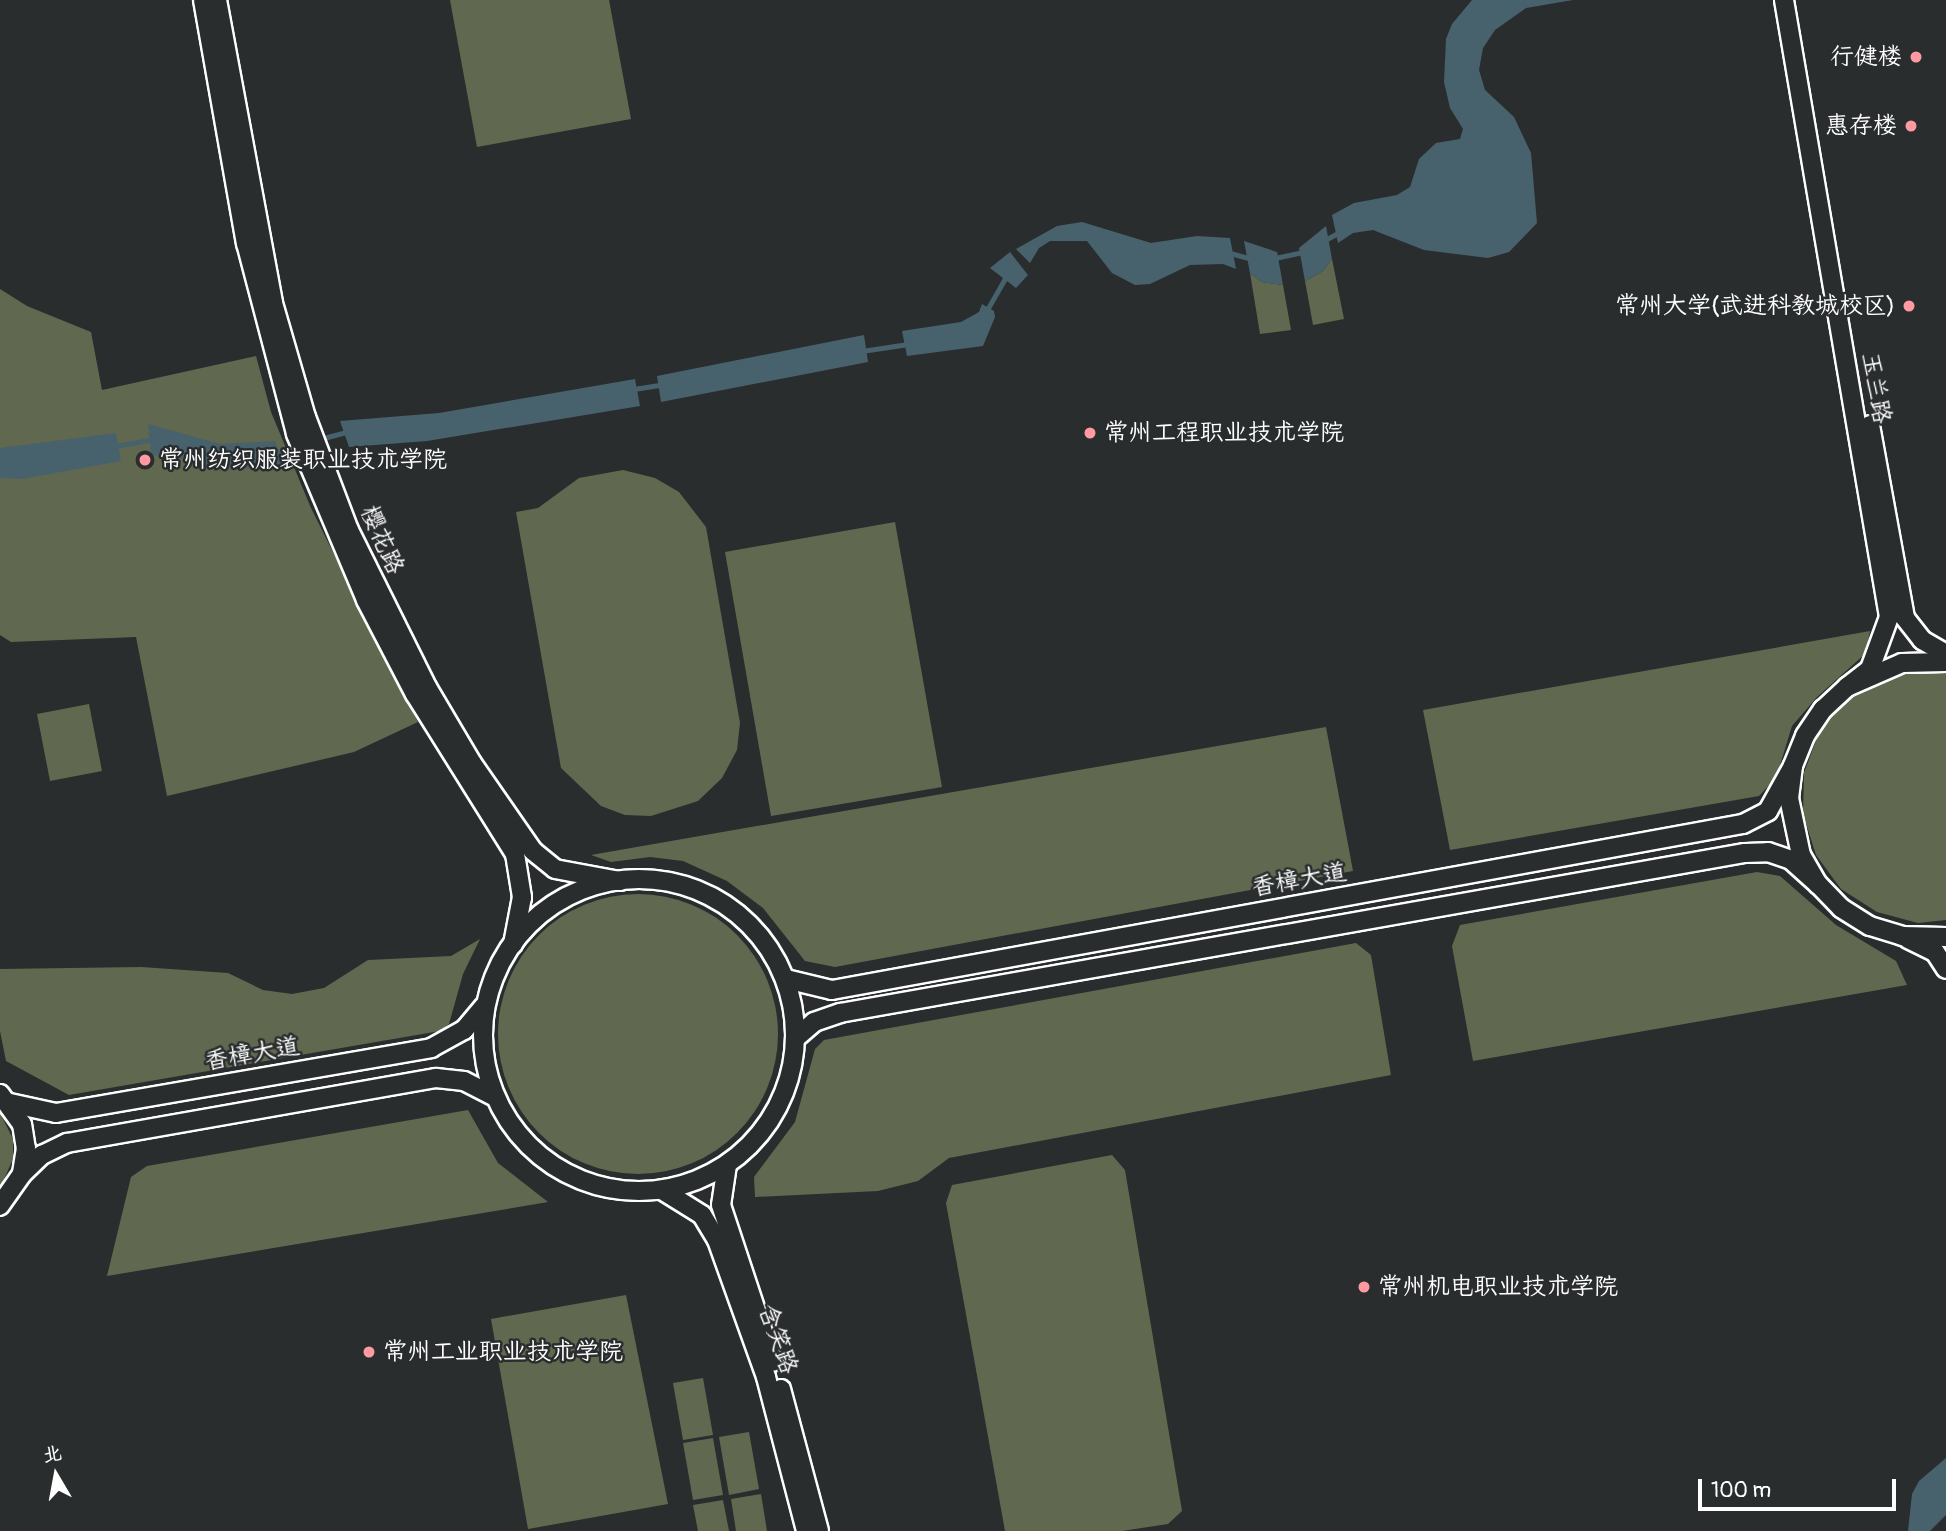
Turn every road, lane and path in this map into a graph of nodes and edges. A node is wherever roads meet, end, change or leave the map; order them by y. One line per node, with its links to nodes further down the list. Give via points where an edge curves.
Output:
1 (202, 0): 5 (street, 樱花路, via 246,243)
2 (216, 0): 5 (street, 樱花路, via 273,303)
3 (1784, 0): 9 (street, 玉兰路, via 1889,617 1870,669)
4 (1794, 0): 7 (street, 玉兰路, via 1905,618 1922,640)
5 (303, 431): 6 (street, 樱花路)
6 (314, 460): 11 (street, 樱花路, via 427,687 533,851 555,869); 15 (street, 樱花路, via 366,600 415,694 514,854 522,897)
7 (1946, 654)
8 (1946, 662): 9 (street, via 1902,663)
9 (1847, 687): 10 (street, 玉兰路, via 1823,709)
10 (1793, 766): 12 (street, via 1792,827); 17 (street, 香樟大道, via 1768,811 1743,824 832,990)
11 (620, 881): 15 (street, via 578,891 551,906); 17 (street, via 650,879 683,885 725,904 768,946)
12 (1818, 884): 13 (street, via 1841,908 1870,926); 19 (street, via 1791,860 1768,852 1745,853 840,1013 814,1022)
13 (1902, 936): 14 (street); 16 (street, via 1935,952)
14 (1946, 937)
15 (513, 944): 18 (street, via 502,958)
16 (1946, 969)
17 (786, 979): 19 (street)
18 (486, 1003): 20 (street, via 483,1053); 21 (street, 香樟大道, via 464,1030 432,1048 56,1113)
19 (797, 1037): 22 (street, via 792,1075 773,1118)
20 (495, 1097): 23 (street, via 464,1081 436,1078 67,1143 43,1155); 24 (street, via 530,1149 554,1167 606,1188)
21 (5, 1098): 23 (street, via 22,1124 26,1148)
22 (727, 1165): 24 (street, via 693,1182); 27 (street, 含笑路, via 721,1205 801,1453)
23 (22, 1174): 25 (street)
24 (662, 1190): 26 (street, 含笑路, via 702,1215 717,1240 766,1377)
25 (0, 1206)
26 (806, 1531)
27 (819, 1531)

